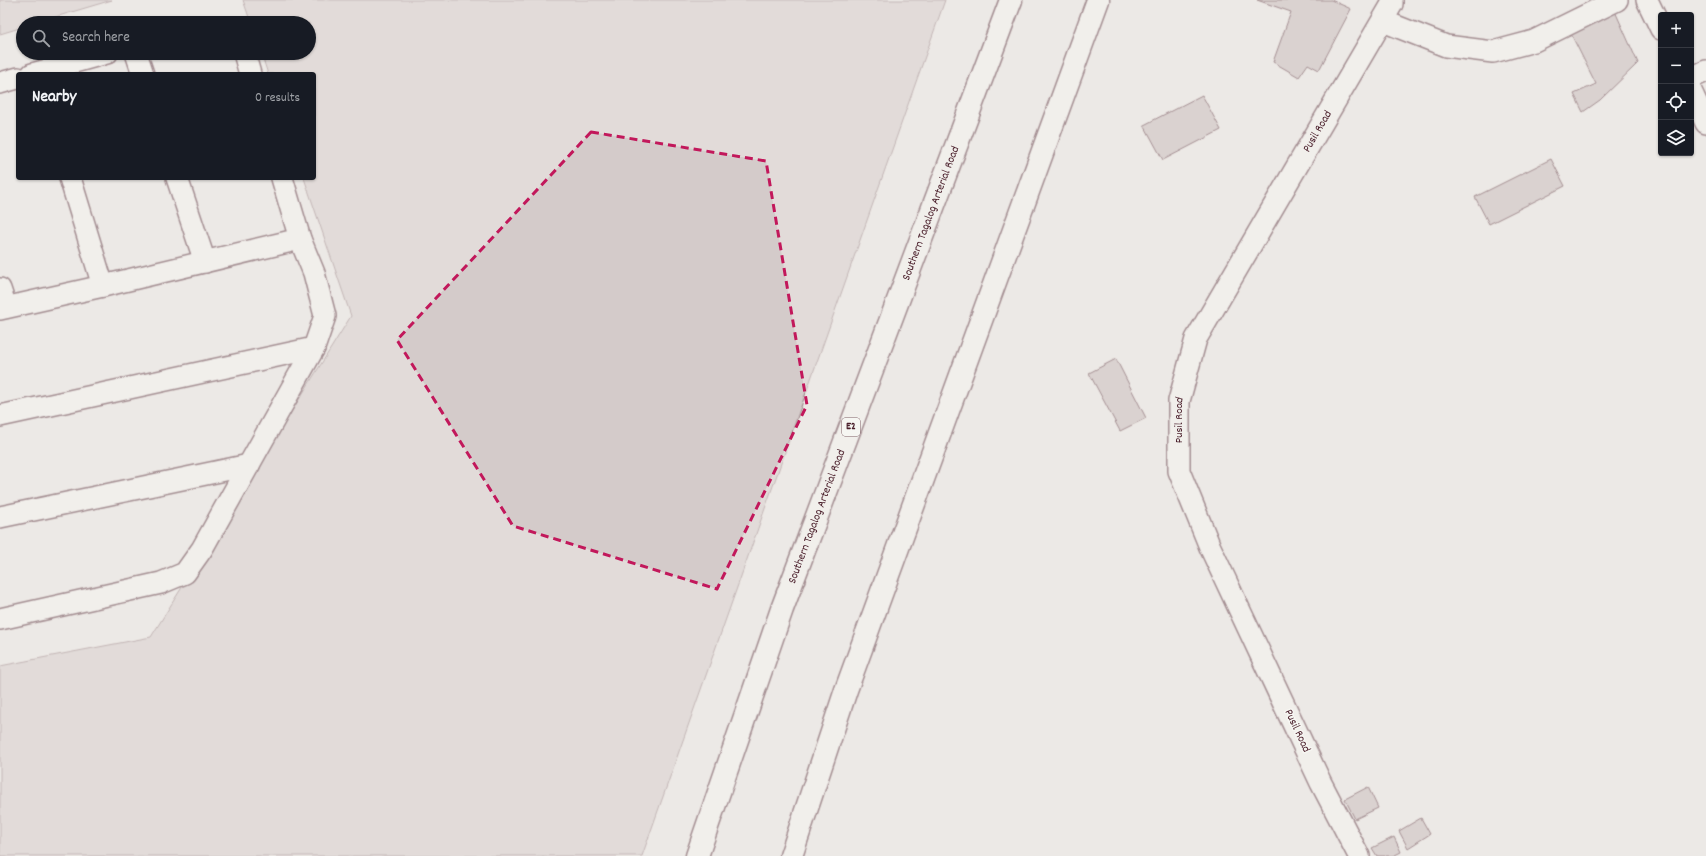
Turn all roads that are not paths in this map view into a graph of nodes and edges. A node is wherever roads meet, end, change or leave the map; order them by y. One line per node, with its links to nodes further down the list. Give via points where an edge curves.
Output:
1 (1011, 0): 32 (highway, Southern Tagalog Arterial Road / E2, via 782,609)
2 (1098, 0): 33 (highway, via 846,690)
3 (1392, 0): 6 (street, Pusil Road)
4 (1617, 0): 6 (street, via 1534,41 1493,52 1446,46)
5 (1647, 0): 7 (street)
6 (1382, 21): 34 (street, Pusil Road, via 1196,339 1180,401 1179,471 1210,547 1321,783)
7 (1658, 23)
8 (83, 60): 12 (street)
9 (138, 60): 13 (street)
10 (246, 60): 14 (street)
11 (1706, 71): 15 (street)
12 (41, 72)
13 (142, 72)
14 (249, 72)
15 (1694, 77)
16 (16, 79): 17 (street)
17 (0, 83)
18 (1694, 97): 19 (street)
19 (1706, 122)
20 (71, 180): 25 (street)
21 (178, 180): 24 (street)
22 (283, 180): 23 (street)
23 (300, 239): 24 (street); 27 (street, via 314,273 325,316)
24 (205, 262): 25 (street)
25 (103, 286): 26 (street)
26 (2, 302)
27 (314, 348): 28 (street); 29 (street)
28 (0, 416)
29 (249, 465): 30 (street); 31 (street, via 202,549 185,572 161,583)
30 (0, 517)
31 (0, 619)
32 (697, 856)
33 (791, 856)
34 (1359, 856)

